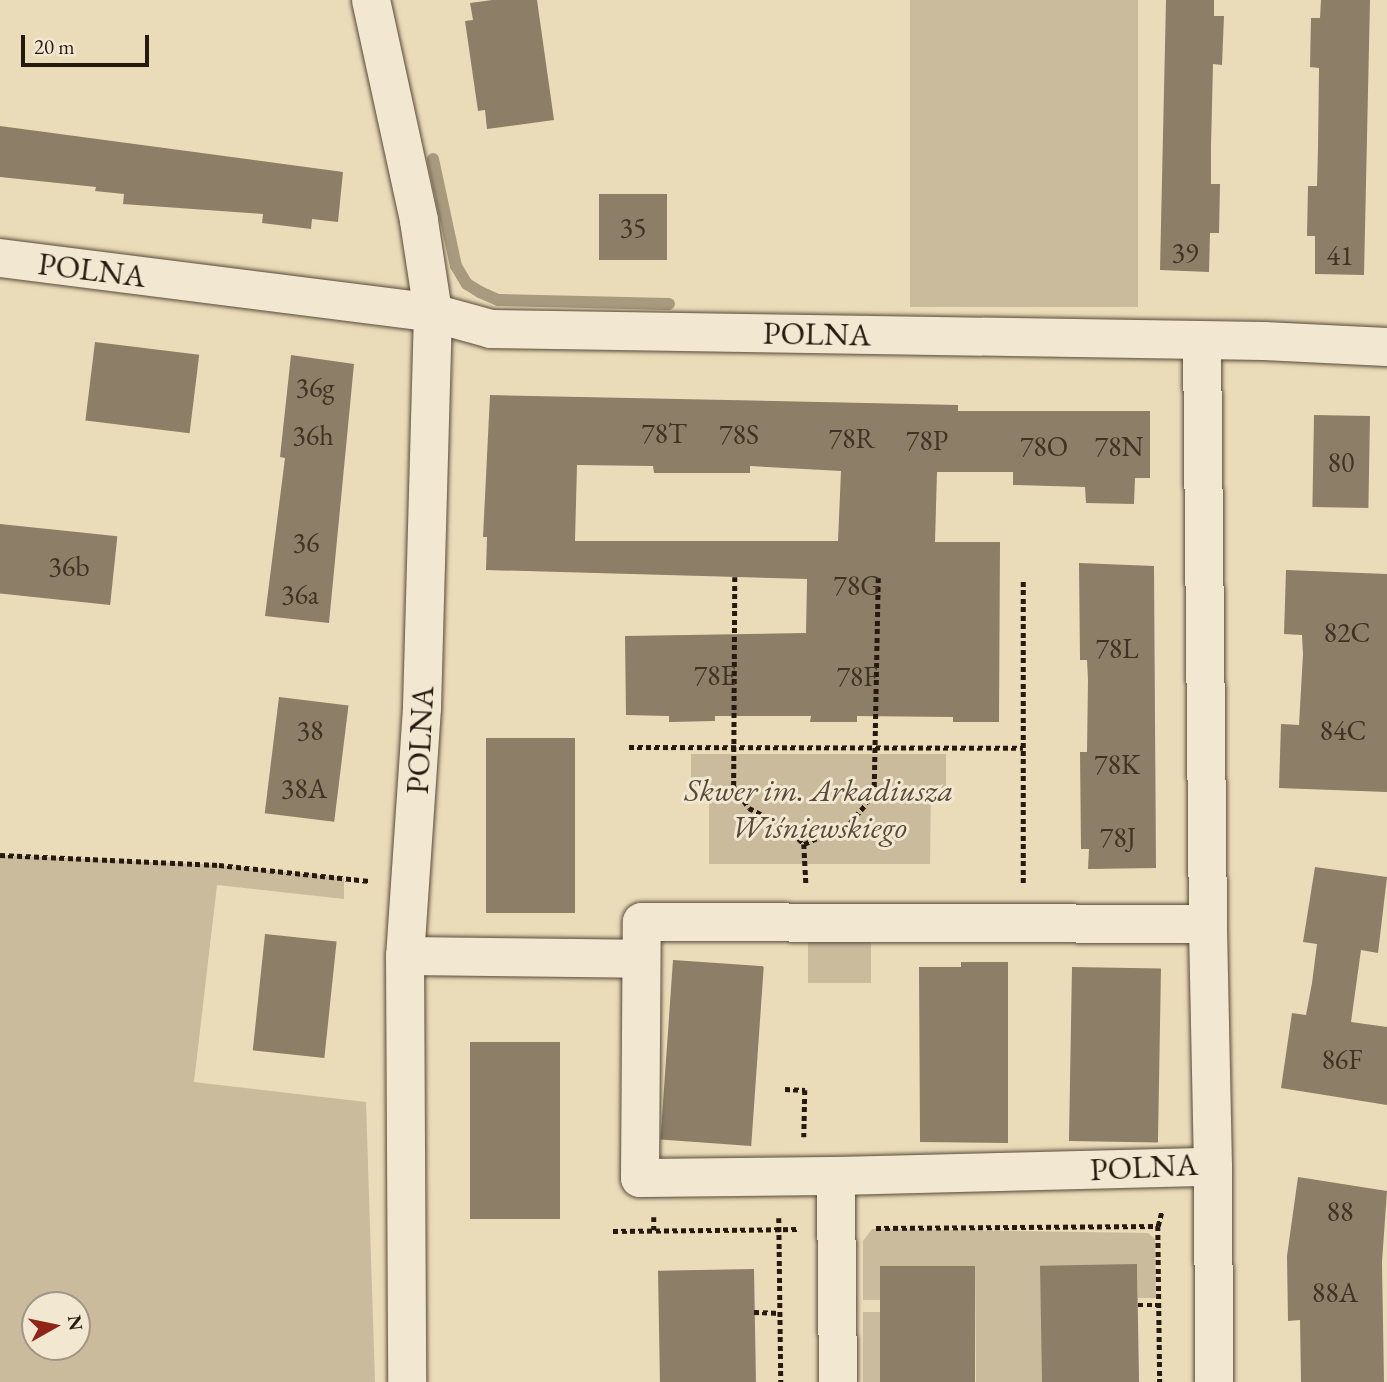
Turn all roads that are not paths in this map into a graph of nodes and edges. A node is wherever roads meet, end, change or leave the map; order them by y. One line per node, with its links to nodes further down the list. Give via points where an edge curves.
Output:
1 (371, 0): 3 (street, POLNA, via 419,221)
2 (0, 258): 3 (street, POLNA)
3 (433, 313): 4 (street, POLNA, via 491,329); 7 (street, POLNA, via 422,708)
4 (1202, 341): 5 (street, POLNA); 6 (street, POLNA)
5 (1387, 347)
6 (1208, 924): 8 (street, POLNA, via 642,922); 9 (street, POLNA)
7 (405, 956): 8 (street); 11 (street, POLNA)
8 (640, 960): 10 (street, POLNA, via 640,1178)
9 (1213, 1167): 10 (street, POLNA); 13 (street)
10 (836, 1176): 12 (street)
11 (407, 1382)
12 (838, 1382)
13 (1214, 1382)

